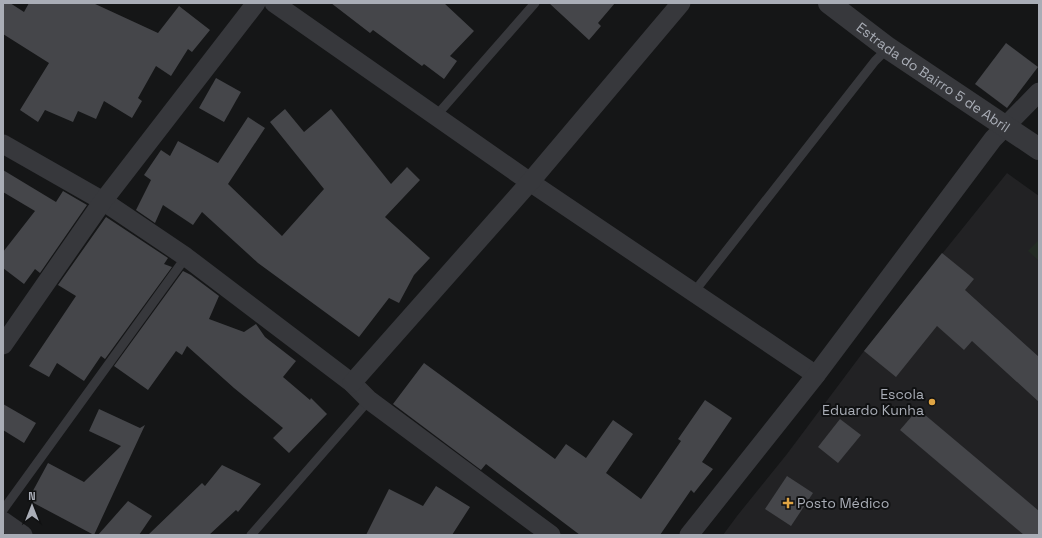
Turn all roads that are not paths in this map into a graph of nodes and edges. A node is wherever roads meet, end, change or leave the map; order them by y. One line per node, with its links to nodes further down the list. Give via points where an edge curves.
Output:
1 (256, 3): 13 (street)
2 (274, 3): 8 (street)
3 (535, 3): 8 (lane)
4 (681, 3): 12 (street)
5 (829, 3): 6 (street, Estrada do Bairro 5 de Abril)
6 (888, 48): 9 (street, Estrada do Bairro 5 de Abril); 15 (lane, via 875,61)
7 (1039, 92): 9 (street)
8 (436, 116): 12 (street)
9 (1006, 126): 11 (street, Estrada do Bairro 5 de Abril); 17 (street, via 993,139)
10 (3, 144): 13 (street)
11 (1039, 149)
12 (530, 182): 15 (street); 18 (street)
13 (103, 202): 14 (street); 16 (street)
14 (186, 257): 18 (street); 20 (lane)
15 (694, 292): 17 (street)
16 (3, 345)
17 (816, 375): 25 (street)
18 (352, 383): 19 (street)
19 (369, 400): 23 (lane); 24 (street)
20 (3, 510)
21 (3, 521): 22 (street)
22 (23, 535)
23 (251, 535)
24 (551, 535)
25 (688, 535)

